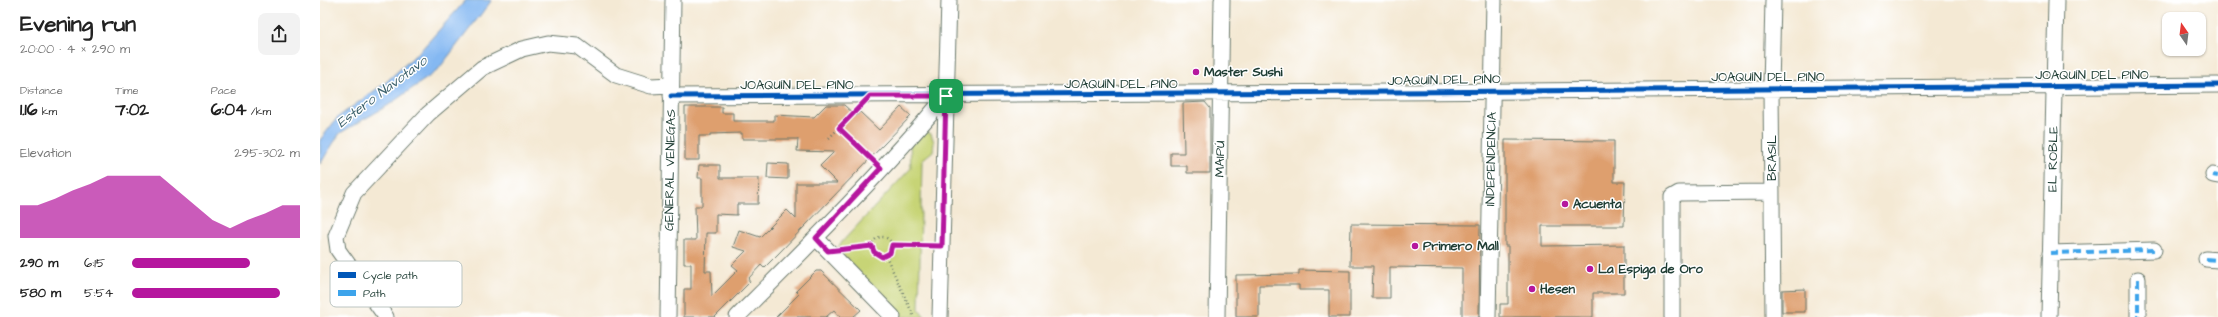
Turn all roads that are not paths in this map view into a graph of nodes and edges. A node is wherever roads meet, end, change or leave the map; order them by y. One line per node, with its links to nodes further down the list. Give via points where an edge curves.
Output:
1 (673, 0): 10 (street, GENERAL VENEGAS)
2 (949, 0): 13 (street)
3 (1222, 0): 12 (street, MAIPÚ)
4 (1494, 0): 11 (street, INDEPENDENCIA)
5 (1773, 0): 9 (street, BRASIL)
6 (2056, 0): 8 (street, EL ROBLE)
7 (2218, 85): 8 (street, JOAQUÍN DEL PINO)
8 (2054, 87): 9 (street, JOAQUÍN DEL PINO); 17 (street, EL ROBLE)
9 (1771, 88): 11 (street, JOAQUÍN DEL PINO); 14 (street, BRASIL)
10 (671, 91): 13 (street, JOAQUÍN DEL PINO); 18 (street, JOAQUÍN DEL PINO, via 616,75 577,46 548,43 522,49 482,68 428,114 354,193 336,236 338,250); 22 (street, GENERAL VENEGAS)
11 (1492, 91): 12 (street, JOAQUÍN DEL PINO); 27 (street, INDEPENDENCIA)
12 (1221, 94): 13 (street, JOAQUÍN DEL PINO); 26 (street, MAIPÚ)
13 (946, 96): 15 (street); 25 (street)
14 (1772, 192): 28 (street, via 1679,193 1672,197); 29 (street, BRASIL)
15 (816, 238): 23 (street); 24 (street)
16 (2154, 250): 17 (street)
17 (2050, 253): 30 (street, EL ROBLE)
18 (346, 261)
19 (2138, 279): 31 (street)
20 (379, 307): 21 (street, JOAQUÍN DEL PINO)
21 (386, 317)
22 (668, 317)
23 (737, 317)
24 (893, 317)
25 (940, 317)
26 (1217, 317)
27 (1488, 317)
28 (1672, 317)
29 (1773, 317)
30 (2049, 317)
31 (2138, 317)

